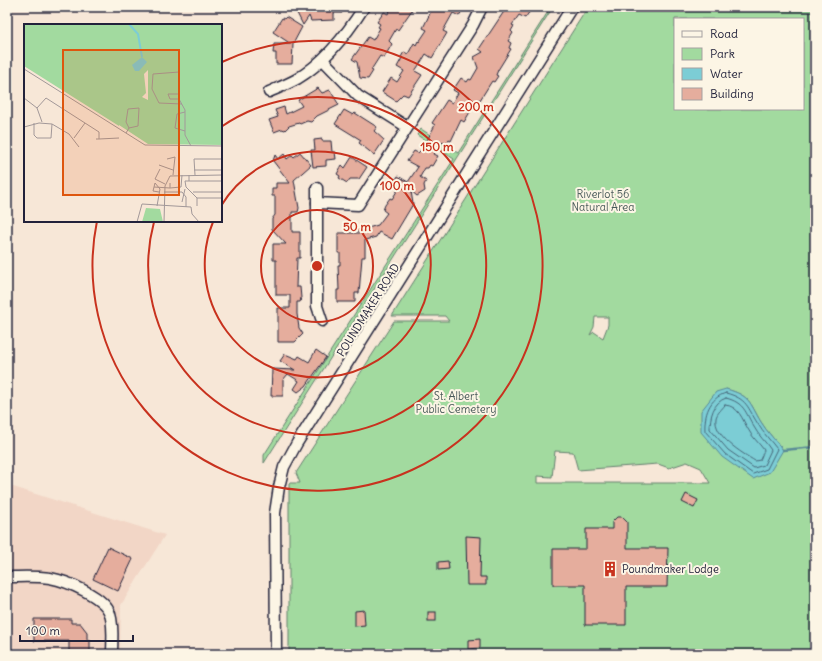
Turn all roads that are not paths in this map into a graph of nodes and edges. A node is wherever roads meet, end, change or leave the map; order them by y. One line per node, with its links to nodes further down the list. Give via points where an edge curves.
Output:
1 (364, 7): 4 (street)
2 (482, 7): 6 (street)
3 (572, 7): 12 (street, POUNDMAKER ROAD, via 284,467 275,513)
4 (323, 60): 5 (street, via 297,79); 6 (street, via 358,96)
5 (269, 92)
6 (407, 127): 8 (street, via 358,205)
7 (317, 188): 8 (street)
8 (317, 203): 9 (street, via 317,306)
9 (322, 320)
10 (7, 577): 11 (street, via 51,578 99,600 110,613)
11 (112, 654)
12 (276, 654)

